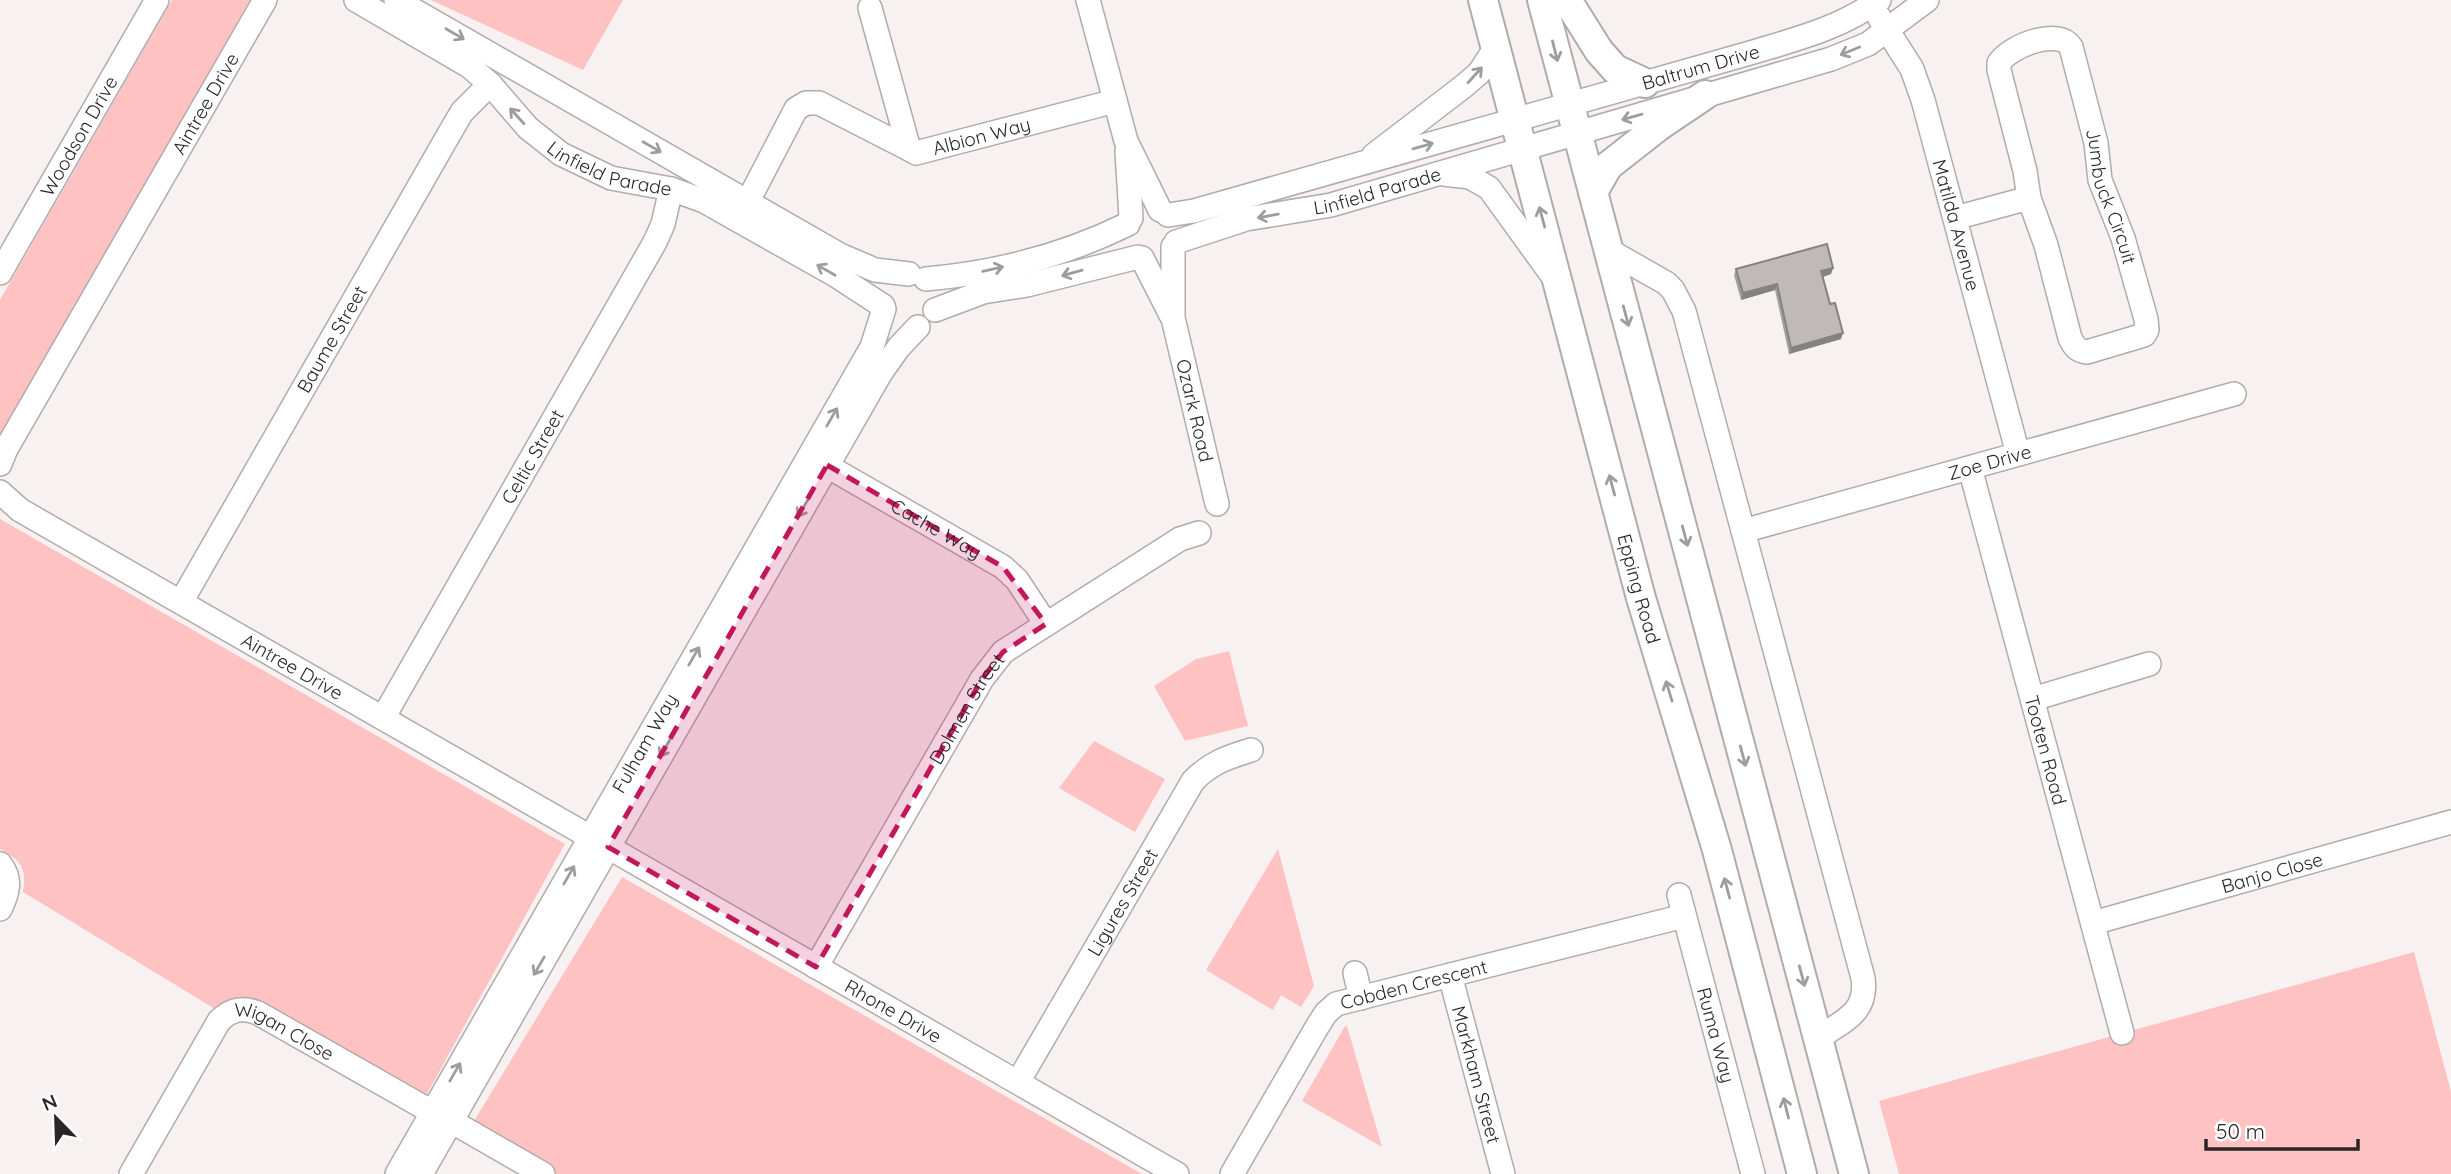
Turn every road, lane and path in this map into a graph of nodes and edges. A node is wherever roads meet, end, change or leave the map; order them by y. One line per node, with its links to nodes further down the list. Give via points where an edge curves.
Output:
1 (157, 0): 36 (street, Woodson Drive)
2 (265, 0): 46 (street, Aintree Drive)
3 (356, 0): 15 (street, Linfield Parade, via 464,63)
4 (396, 0): 29 (street, Linfield Parade, one-way to 29)
5 (1088, 0): 17 (street)
6 (1483, 0): 13 (main road, Epping Road)
7 (1542, 0): 18 (main road, one-way to 18)
8 (1567, 0): 14 (main road, via 1615,69)
9 (1927, 0): 12 (street, Baltrum Drive)
10 (1875, 3): 12 (street, Matilda Avenue); 14 (street, Baltrum Drive, via 1823,31)
11 (870, 8): 23 (street, Albion Way)
12 (1888, 30): 16 (street, Baltrum Drive, one-way to 16, via 1831,59); 31 (street, Matilda Avenue, via 1917,81)
13 (1496, 47): 19 (main road, Epping Road); 24 (street, one-way to 13, via 1464,86)
14 (1645, 83): 18 (street, Baltrum Drive)
15 (491, 84): 26 (street, Linfield Parade, one-way to 15, via 611,178 561,154 528,128); 52 (street, Baume Street, via 462,112)
16 (1705, 96): 20 (street, Baltrum Drive, one-way to 20); 27 (main road, via 1608,166)
17 (1115, 101): 21 (street); 23 (street, Albion Way, via 916,153)
18 (1568, 103): 19 (street, Baltrum Drive); 20 (main road)
19 (1515, 118): 22 (main road, Epping Road); 24 (street, Linfield Parade, one-way to 19)
20 (1577, 133): 22 (street, Linfield Parade); 27 (main road)
21 (1126, 141): 30 (street); 32 (street)
22 (1523, 147): 25 (street, Linfield Parade); 38 (main road, Epping Road, one-way to 22)
23 (909, 149): 29 (street, via 819,103 806,103 796,109)
24 (1363, 163): 30 (street, Linfield Parade, via 1194,211)
25 (1437, 173): 33 (street, Linfield Parade, one-way to 33, via 1331,205 1246,219); 38 (street, via 1470,177 1489,188)
26 (671, 189): 39 (street, Linfield Parade, one-way to 26, via 709,203); 56 (street, Celtic Street, via 655,242)
27 (1593, 192): 34 (main road)
28 (2029, 198): 28 (street, Jumbuck Circuit, via 1999,63 2014,49 2059,38 2071,47 2096,143 2100,180 2123,238 2146,319 2144,335 2087,352 2075,347); 31 (street)
29 (747, 203): 37 (street, Linfield Parade, via 861,266)
30 (1164, 213): 32 (street, via 1145,209); 33 (street, via 1176,227)
31 (1955, 218): 44 (street, Matilda Avenue)
32 (1130, 221): 35 (street, via 1125,231 1128,246); 37 (street, Linfield Parade, one-way to 32, via 993,270 1090,242)
33 (1174, 245): 35 (street, via 1160,258); 41 (street)
34 (1608, 250): 50 (street, via 1666,283 1680,301); 69 (main road, one-way to 69)
35 (1140, 258): 40 (street, one-way to 40, via 983,292); 41 (street)
36 (0, 273)
37 (918, 276): 39 (street, via 892,281 883,296); 40 (street, via 936,293)
38 (1560, 286): 80 (main road, Epping Road, one-way to 38, via 1717,850 1641,598)
39 (884, 307): 42 (street, via 894,322); 45 (street, Fulham Way, one-way to 39, via 872,347)
40 (935, 310): 42 (street)
41 (1173, 318): 49 (street, Ozark Road)
42 (918, 327): 45 (street, Fulham Way)
43 (2234, 394): 44 (street, Zoe Drive)
44 (2018, 454): 47 (street, Zoe Drive)
45 (818, 460): 53 (street, Cache Way, via 1003,567); 59 (street, Fulham Way)
46 (0, 464)
47 (1970, 468): 50 (street, Zoe Drive); 55 (street, Tooten Road)
48 (0, 492): 52 (street, Aintree Drive, via 20,510)
49 (1217, 504)
50 (1743, 531): 69 (street, via 1863,978 1863,1001 1858,1009)
51 (1199, 533): 53 (street, Dolmen Street, via 1180,539)
52 (181, 602): 56 (street, Aintree Drive)
53 (1046, 624): 64 (street, Dolmen Street, via 1003,652 982,679)
54 (2149, 664): 55 (street)
55 (2033, 699): 63 (street, Tooten Road)
56 (383, 718): 59 (street, Aintree Drive)
57 (1251, 750): 70 (street, Ligures Street, via 1215,762 1193,781)
58 (2451, 822): 63 (street, Banjo Close)
59 (599, 842): 64 (street, Rhone Drive); 71 (street, Fulham Way)
60 (0, 864): 62 (street, via 9,887)
61 (1681, 906): 66 (street, Cobden Crescent); 79 (street, Ruma Way)
62 (0, 909)
63 (2093, 923): 68 (street, Tooten Road)
64 (816, 967): 70 (street, Rhone Drive)
65 (1355, 973): 67 (street)
66 (1450, 975): 67 (street, Cobden Crescent); 78 (street, Markham Street)
67 (1361, 998): 77 (street, Cobden Crescent, via 1336,1004 1326,1013)
68 (2122, 1033)
69 (1818, 1038): 81 (main road)
70 (1018, 1082): 76 (street, Rhone Drive)
71 (442, 1117): 72 (street, Wigan Close, via 258,1013 239,1009 219,1021); 73 (street, Fulham Way); 74 (street, Fulham Way); 75 (street, Wigan Close)
72 (131, 1174)
73 (397, 1174)
74 (421, 1174)
75 (543, 1174)
76 (1177, 1174)
77 (1232, 1174)
78 (1503, 1174)
79 (1753, 1174)
80 (1802, 1174)
81 (1854, 1174)

